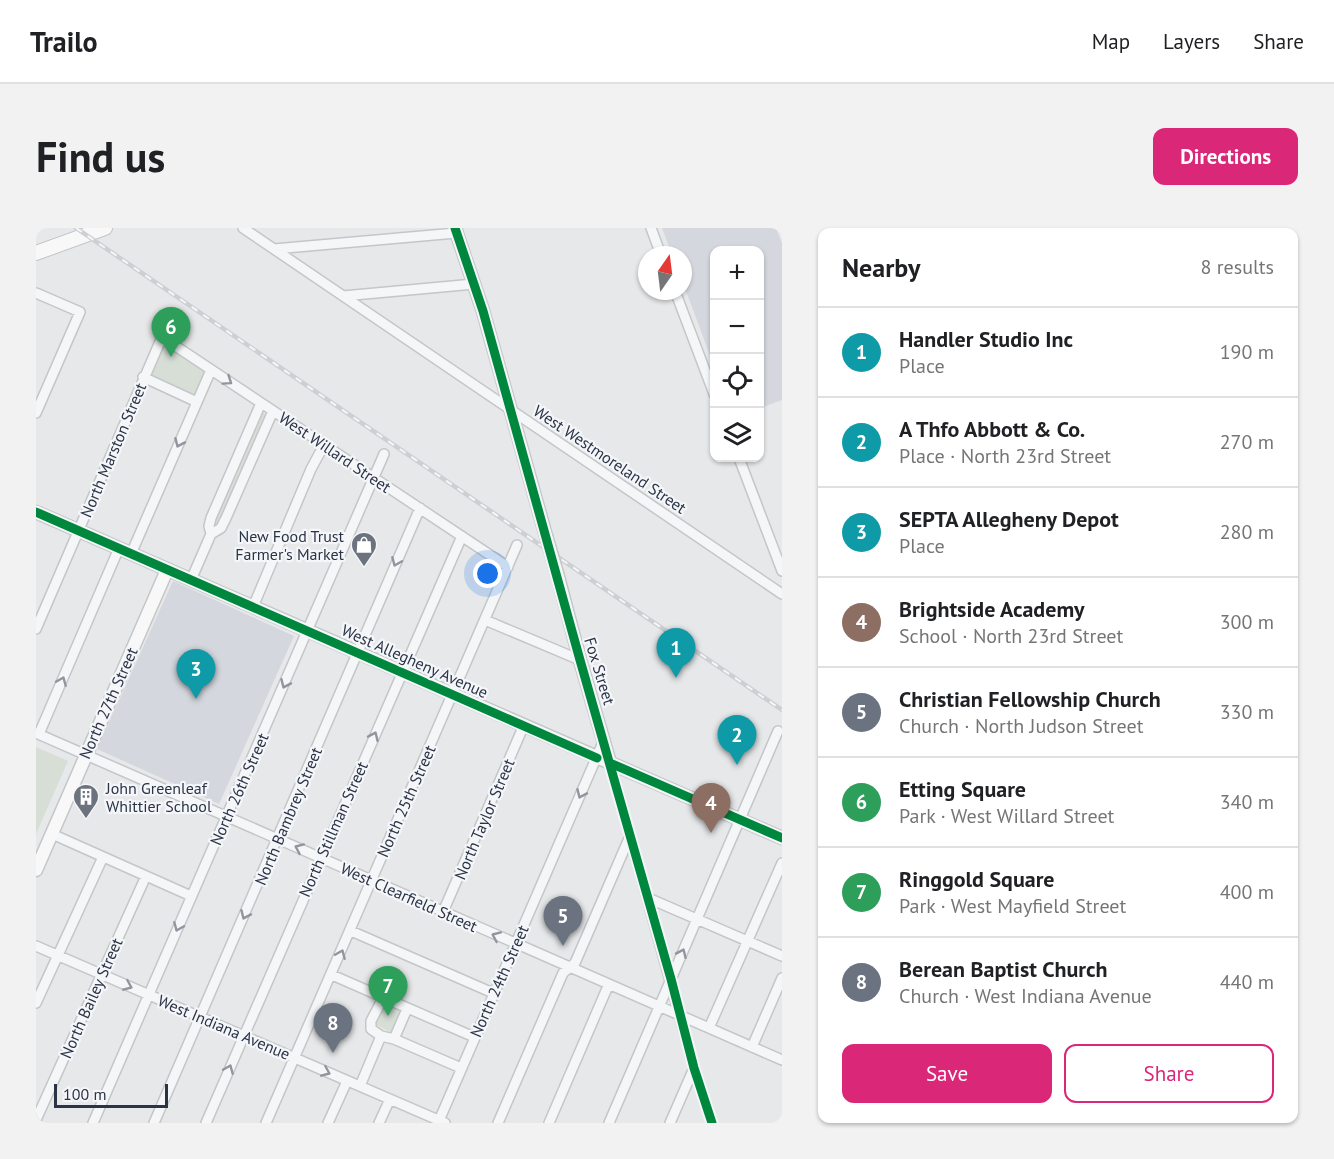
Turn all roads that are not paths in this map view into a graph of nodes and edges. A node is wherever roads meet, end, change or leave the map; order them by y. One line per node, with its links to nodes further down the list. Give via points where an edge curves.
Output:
1 (105, 228): 7 (main road)
2 (243, 228): 6 (street, West Westmoreland Street)
3 (651, 228): 5 (street)
4 (455, 230): 6 (street); 8 (street, Fox Street)
5 (658, 246)
6 (274, 249): 10 (street, West Westmoreland Street)
7 (36, 253)
8 (474, 284): 10 (street); 18 (street, Fox Street)
9 (36, 293): 20 (street, via 80,312)
10 (343, 296): 18 (street, West Westmoreland Street)
11 (678, 300): 15 (street)
12 (162, 337): 13 (street, West Willard Street); 14 (street, North Marston Street)
13 (211, 370): 16 (street); 17 (street, West Willard Street, one-way to 17)
14 (143, 377): 16 (street); 27 (street, North Marston Street)
15 (710, 383)
16 (197, 402): 31 (street, one-way to 31)
17 (261, 403): 19 (street, West Willard Street); 28 (street, via 211,518)
18 (511, 410): 36 (street, West Westmoreland Street); 42 (street, Fox Street, bridge)
19 (273, 411): 21 (street, West Willard Street); 28 (street, via 221,528)
20 (36, 412)
21 (324, 445): 24 (street, West Willard Street); 37 (street)
22 (384, 454): 24 (street, North 26th Street)
23 (741, 462): 34 (street)
24 (374, 478): 25 (street, West Willard Street); 40 (street, North 26th Street)
25 (420, 508): 29 (street, West Willard Street); 41 (street, North Bambrey Street, one-way to 41)
26 (36, 512): 27 (street, West Allegheny Avenue)
27 (79, 531): 31 (street, West Allegheny Avenue); 39 (street, North Marston Street)
28 (211, 534): 35 (street)
29 (462, 536): 32 (street, West Willard Street); 43 (street, North Stillman Street)
30 (517, 546): 32 (street, North 25th Street)
31 (125, 551): 33 (street, West Allegheny Avenue); 47 (street, one-way to 31)
32 (508, 567): 38 (street, North 25th Street)
33 (167, 570): 35 (street, West Allegheny Avenue); 49 (street, North 27th Street)
34 (782, 571)
35 (191, 580): 37 (street, West Allegheny Avenue)
36 (782, 594)
37 (253, 607): 40 (street, West Allegheny Avenue)
38 (485, 620): 42 (street); 44 (street, North 25th Street)
39 (36, 629)
40 (308, 631): 41 (street, West Allegheny Avenue); 52 (street, North 26th Street, one-way to 52)
41 (358, 652): 43 (street, West Allegheny Avenue); 57 (street, North Bambrey Street)
42 (580, 660): 48 (street, Fox Street)
43 (402, 672): 44 (street, West Allegheny Avenue); 59 (street, North Stillman Street, one-way to 43)
44 (453, 694): 45 (street, West Allegheny Avenue); 63 (street, North 25th Street)
45 (524, 725): 50 (street, West Allegheny Avenue); 66 (street, North Taylor Street)
46 (778, 731): 53 (street)
47 (37, 734): 49 (street, West Clearfield Street)
48 (604, 740): 50 (street, North 24th Street); 51 (street, Fox Street)
49 (85, 755): 52 (street, West Clearfield Street); 54 (street, North 27th Street)
50 (597, 758): 51 (street, West Allegheny Avenue); 71 (street, North 24th Street, one-way to 71)
51 (610, 763): 53 (street, West Allegheny Avenue); 55 (street, Fox Street)
52 (227, 817): 57 (street, West Clearfield Street); 64 (street, North 26th Street)
53 (740, 820): 56 (street, West Allegheny Avenue); 67 (street)
54 (52, 834): 58 (street); 61 (street, North 27th Street)
55 (630, 836): 65 (street, Fox Street); 74 (street, via 575,963)
56 (782, 838)
57 (278, 839): 59 (street, West Clearfield Street, one-way to 57); 87 (street, North Bambrey Street, one-way to 87)
58 (103, 857): 62 (street); 72 (street)
59 (320, 858): 63 (street, West Clearfield Street); 89 (street, North Stillman Street)
60 (782, 863): 69 (street)
61 (36, 870)
62 (146, 876): 64 (street); 75 (street, North Bailey Street)
63 (371, 880): 66 (street, West Clearfield Street); 68 (street, North 25th Street)
64 (191, 896): 81 (street, North 26th Street, one-way to 81)
65 (648, 898): 67 (street); 78 (street, Fox Street)
66 (443, 912): 71 (street, West Clearfield Street, one-way to 66)
67 (698, 919): 69 (street); 78 (street, one-way to 67)
68 (351, 931): 76 (street, North 25th Street, one-way to 68); 80 (street)
69 (748, 941): 73 (street); 88 (street)
70 (36, 945): 72 (street, West Indiana Avenue)
71 (515, 945): 74 (street, West Clearfield Street); 80 (street, North 24th Street)
72 (57, 955): 75 (street, West Indiana Avenue); 83 (street)
73 (782, 956)
74 (569, 968): 79 (street, West Clearfield Street); 109 (street, via 563,973)
75 (101, 974): 81 (street, West Indiana Avenue, one-way to 81); 101 (street, North Bailey Street)
76 (332, 975): 82 (street); 94 (street, North 25th Street)
77 (782, 978): 93 (street)
78 (671, 979): 84 (street); 86 (street, Fox Street)
79 (608, 986): 84 (street, West Clearfield Street); 110 (street)
80 (493, 993): 91 (street, North 24th Street)
81 (149, 994): 87 (street, West Indiana Avenue); 103 (street, North 26th Street)
82 (382, 998): 85 (street); 90 (street, via 371,1021 371,1029)
83 (36, 1002)
84 (660, 1007): 86 (street, West Clearfield Street); 111 (street)
85 (406, 1009): 91 (street); 92 (street)
86 (681, 1016): 88 (street, West Clearfield Street); 97 (street, Fox Street)
87 (200, 1017): 89 (street, West Indiana Avenue); 104 (street, North Bambrey Street)
88 (709, 1028): 93 (street, West Clearfield Street)
89 (244, 1036): 94 (street, West Indiana Avenue); 105 (street, North Stillman Street, one-way to 89)
90 (381, 1036): 92 (street); 99 (street)
91 (474, 1037): 96 (street, North 24th Street)
92 (394, 1039): 96 (street)
93 (752, 1047): 95 (street, West Clearfield Street)
94 (295, 1058): 98 (street, West Indiana Avenue, one-way to 98); 106 (street, North 25th Street)
95 (782, 1060)
96 (460, 1068): 102 (street, North 24th Street)
97 (694, 1068): 112 (street); 113 (street, Fox Street)
98 (347, 1081): 99 (street, West Indiana Avenue); 107 (street)
99 (360, 1086): 100 (street, West Indiana Avenue)
100 (390, 1099): 102 (street, West Indiana Avenue); 108 (street)
101 (36, 1120)
102 (441, 1122)
103 (93, 1123)
104 (154, 1123)
105 (206, 1123)
106 (266, 1123)
107 (328, 1123)
108 (379, 1123)
109 (498, 1123)
110 (549, 1123)
111 (609, 1123)
112 (670, 1123)
113 (712, 1123)

